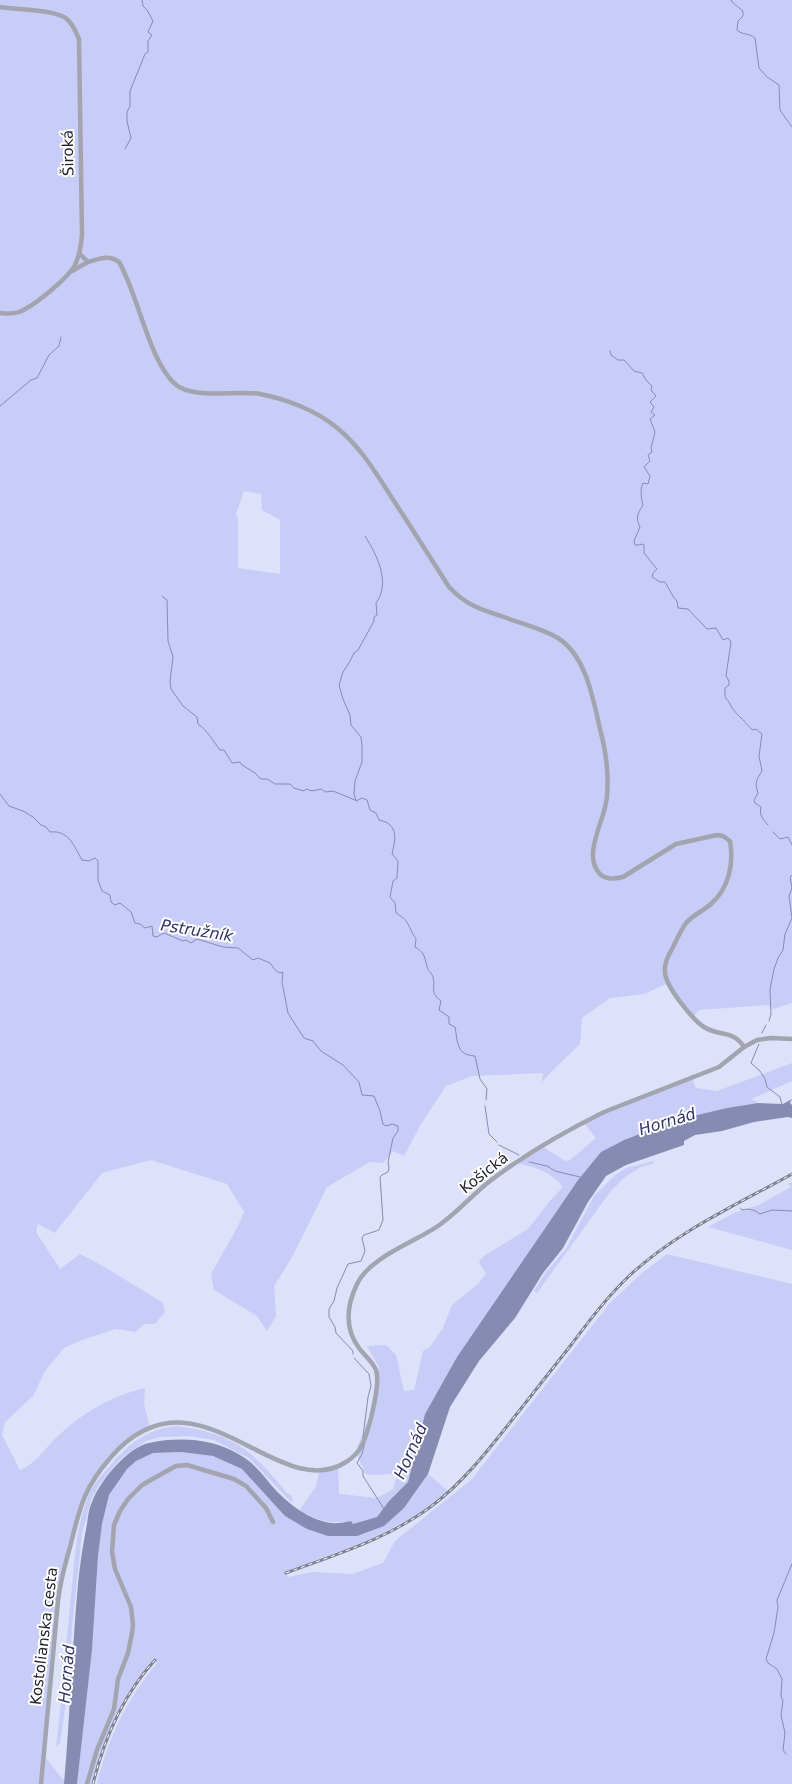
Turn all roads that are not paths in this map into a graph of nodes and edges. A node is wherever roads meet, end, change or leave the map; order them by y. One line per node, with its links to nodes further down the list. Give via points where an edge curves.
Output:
1 (0, 7): 2 (street, Široká, via 58,13 67,19 79,39)
2 (80, 254): 3 (street); 4 (street, Široká)
3 (88, 262): 4 (street); 7 (street, via 105,257 119,262 159,360 175,384 192,392 242,392 278,398 322,417 358,449 458,596 482,610 556,638 567,646 583,668 606,755 607,798 593,852 596,870 603,877 613,880 637,870 676,844 717,835 730,841 732,863 728,880 711,904 686,923 666,959 665,978 678,999 704,1027 728,1033)
4 (70, 272): 5 (street, Široká, via 26,309 12,314)
5 (0, 313)
6 (792, 1039): 7 (street, Košická, via 760,1040)
7 (744, 1047): 8 (street, Košická, via 719,1067 587,1120 490,1181 441,1224 368,1268 358,1282 348,1307 348,1321 357,1346 376,1371 376,1396)
8 (364, 1440): 10 (street, Kostolianska cesta, via 357,1453 347,1461 315,1470 288,1464 201,1426 176,1422 138,1433 115,1453 83,1498 61,1578)
9 (273, 1522): 11 (street, via 266,1508 246,1486 188,1465 176,1466 142,1485 128,1499 114,1525 112,1552 115,1569 131,1607 132,1633 118,1679 114,1709)
10 (41, 1784)
11 (87, 1784)

